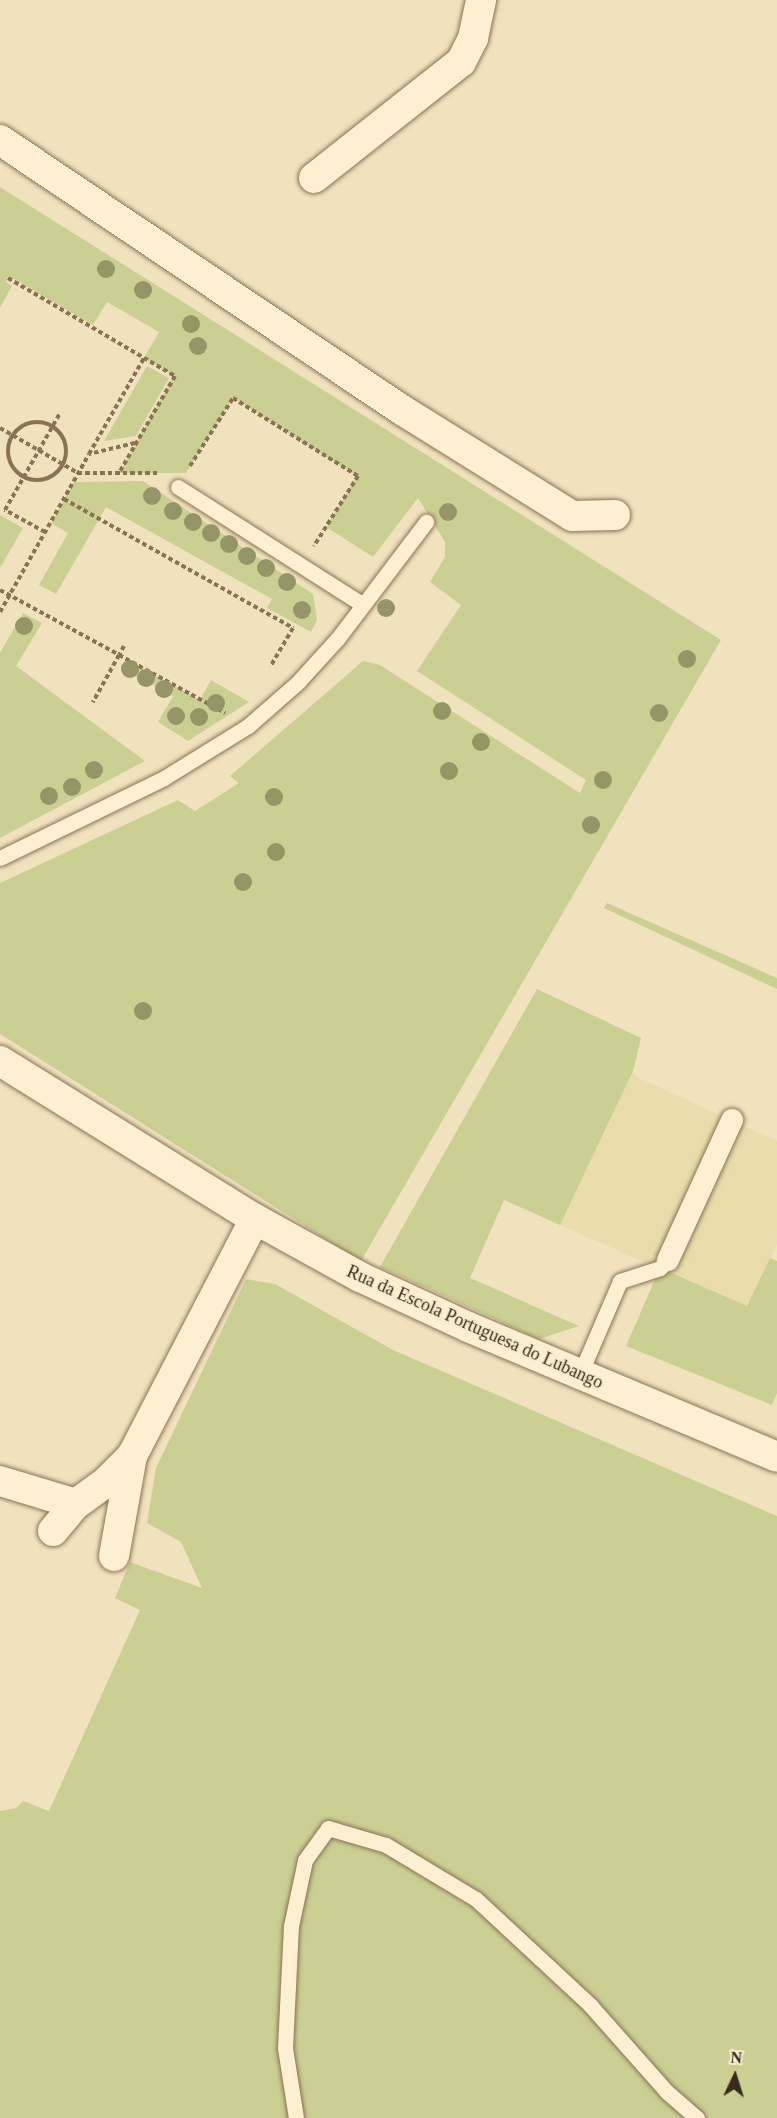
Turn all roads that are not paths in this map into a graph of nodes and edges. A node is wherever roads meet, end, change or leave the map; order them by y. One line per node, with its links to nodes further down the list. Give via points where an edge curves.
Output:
1 (481, 0): 3 (street, via 473,38 461,62)
2 (0, 140): 5 (street, via 392,404 572,516)
3 (314, 178)
4 (182, 480): 7 (lane)
5 (615, 515)
6 (426, 522): 7 (lane)
7 (363, 605): 8 (lane, via 298,682 248,726 164,778)
8 (0, 858)
9 (0, 1061): 11 (street, Rua da Escola Portuguesa do Lubango)
10 (732, 1120): 12 (street)
11 (255, 1219): 13 (street, Rua da Escola Portuguesa do Lubango, via 360,1277); 15 (street)
12 (668, 1260): 13 (lane, via 660,1268 620,1281)
13 (580, 1374): 14 (street, Rua da Escola Portuguesa do Lubango)
14 (774, 1447)
15 (132, 1456): 17 (street); 19 (street)
16 (0, 1481): 17 (street)
17 (76, 1504): 18 (street)
18 (53, 1531)
19 (114, 1556)
20 (296, 2118): 21 (lane, via 285,2048 291,1926 305,1860 327,1828 386,1845 476,1899 590,2005 666,2092)
21 (697, 2118)

